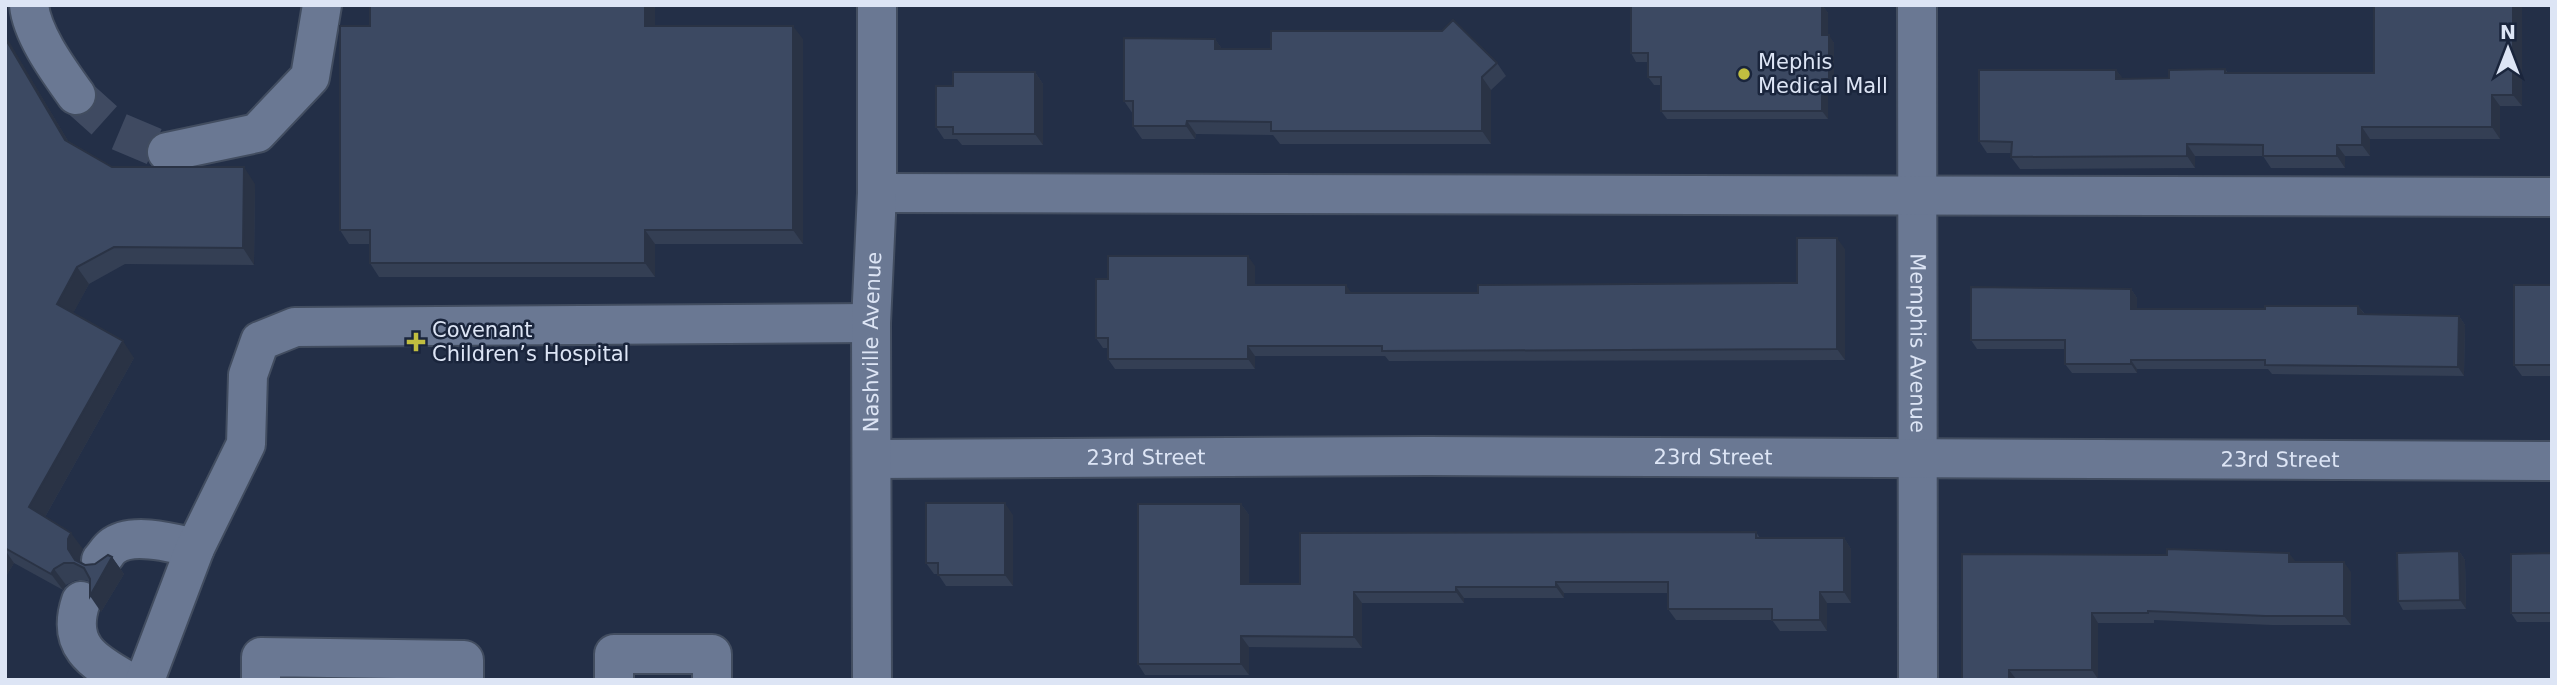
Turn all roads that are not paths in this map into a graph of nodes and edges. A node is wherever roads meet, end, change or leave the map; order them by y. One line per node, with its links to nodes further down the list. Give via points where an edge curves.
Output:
1 (29, 5): 5 (street, via 54,64)
2 (322, 5): 6 (street, via 310,77 257,133)
3 (877, 5): 7 (street, Nashville Avenue)
4 (1917, 5): 8 (street, Memphis Avenue)
5 (76, 94)
6 (167, 152)
7 (877, 193): 8 (street); 10 (street, Nashville Avenue)
8 (1917, 197): 9 (street); 11 (street, Memphis Avenue)
9 (2552, 197)
10 (871, 323): 12 (street, Nashville Avenue); 14 (street, via 295,327 260,341 248,375 246,444)
11 (1917, 458): 12 (street, 23rd Street); 13 (street, 23rd Street); 25 (street, Memphis Avenue)
12 (873, 459): 24 (street, Nashville Avenue)
13 (2552, 461)
14 (195, 548): 15 (street, via 157,539 136,540 114,545); 19 (street)
15 (102, 560)
16 (80, 601): 18 (street, via 75,618 81,643 93,661)
17 (365, 669): 20 (street, via 261,657); 21 (street, via 464,660)
18 (127, 680)
19 (145, 680)
20 (261, 680)
21 (464, 680)
22 (614, 680): 23 (street, via 614,654 712,654)
23 (712, 680)
24 (872, 680)
25 (1918, 680)

